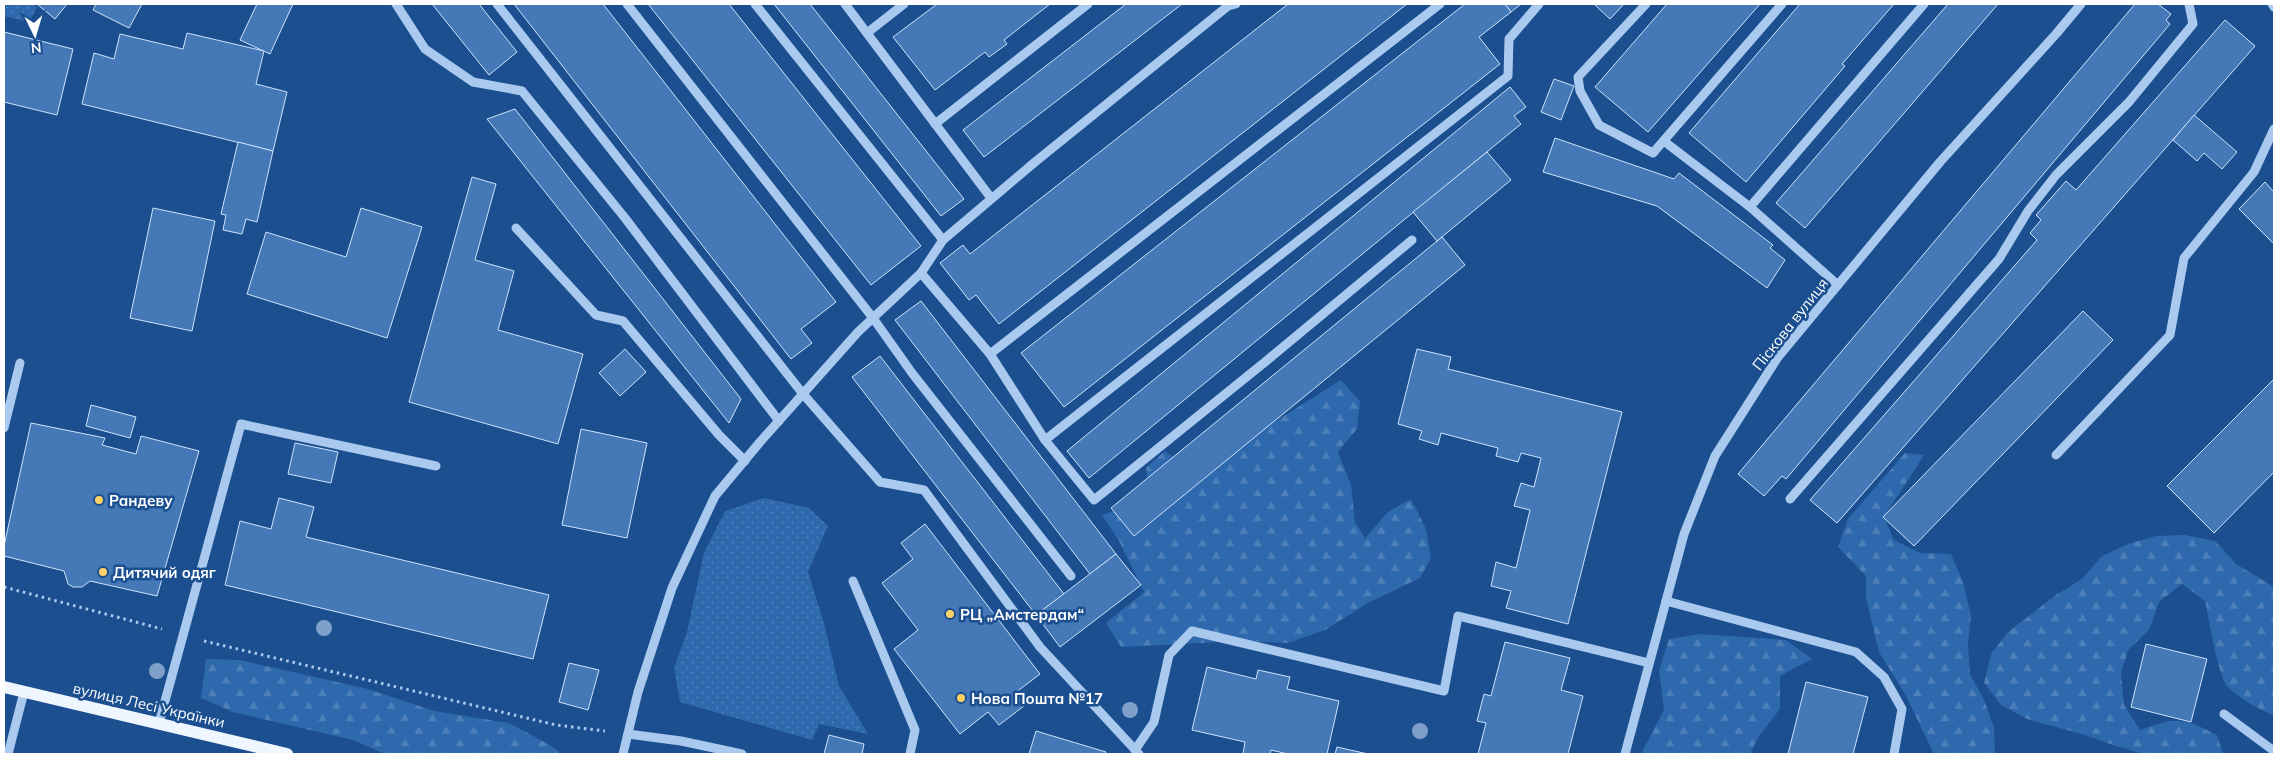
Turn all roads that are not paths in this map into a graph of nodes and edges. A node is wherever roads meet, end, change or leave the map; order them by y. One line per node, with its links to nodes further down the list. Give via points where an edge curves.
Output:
1 (396, 4): 33 (street, via 425,49 473,82 522,91 625,218)
2 (497, 4): 32 (street)
3 (627, 4): 29 (street)
4 (755, 4): 25 (street)
5 (845, 4): 18 (street)
6 (904, 4): 18 (street)
7 (1088, 4): 19 (street)
8 (1440, 4): 30 (street)
9 (1539, 4): 35 (street, via 1509,39 1508,76)
10 (1646, 4): 21 (street, via 1578,77 1580,91 1599,125 1654,153)
11 (1782, 4): 21 (street)
12 (1924, 4): 23 (street)
13 (2081, 4): 28 (street, Піскова вулиця, via 1940,162)
14 (2189, 4): 39 (street, via 2192,24 2128,102 2056,175 2028,211 1999,259)
15 (2272, 4): 17 (street)
16 (1231, 5): 22 (street)
17 (2274, 7)
18 (867, 33): 19 (street)
19 (935, 124): 22 (street)
20 (2274, 129): 36 (street, via 2254,172 2184,258 2170,335)
21 (1664, 142): 23 (street)
22 (991, 198): 25 (street)
23 (1750, 207): 28 (street)
24 (516, 228): 37 (street, via 596,315 623,321 719,435)
25 (943, 240): 27 (street)
26 (1412, 240): 35 (street, via 1094,500)
27 (921, 273): 29 (street); 30 (street)
28 (1838, 285): 42 (street, Піскова вулиця, via 1778,356 1715,456 1684,534)
29 (873, 318): 32 (street); 40 (street, via 912,373)
30 (990, 354): 35 (street)
31 (20, 363): 34 (street)
32 (803, 394): 33 (street); 50 (street, via 880,482 924,490 1040,647)
33 (779, 421): 37 (street)
34 (4, 428)
35 (1045, 440)
36 (2056, 455)
37 (745, 461): 48 (street, via 715,496 672,588 638,692)
38 (436, 466): 47 (street, via 241,424)
39 (1790, 499)
40 (1071, 576)
41 (853, 581): 55 (street, via 915,730)
42 (1666, 601): 43 (street, Піскова вулиця); 57 (street, via 1856,652 1884,677 1902,709)
43 (1649, 662): 50 (street, via 1458,616 1444,691 1192,631 1169,655 1154,722); 56 (street, Піскова вулиця)
44 (4, 687): 45 (main road, вулиця Лесі Українки)
45 (24, 692): 47 (main road, вулиця Лесі Українки); 51 (street)
46 (2224, 714): 49 (street)
47 (159, 723): 52 (main road, вулиця Лесі Українки)
48 (628, 734): 53 (street); 54 (street)
49 (2274, 751)
50 (1137, 752)
51 (8, 754)
52 (287, 754)
53 (623, 754)
54 (742, 754)
55 (910, 754)
56 (1625, 754)
57 (1894, 754)

